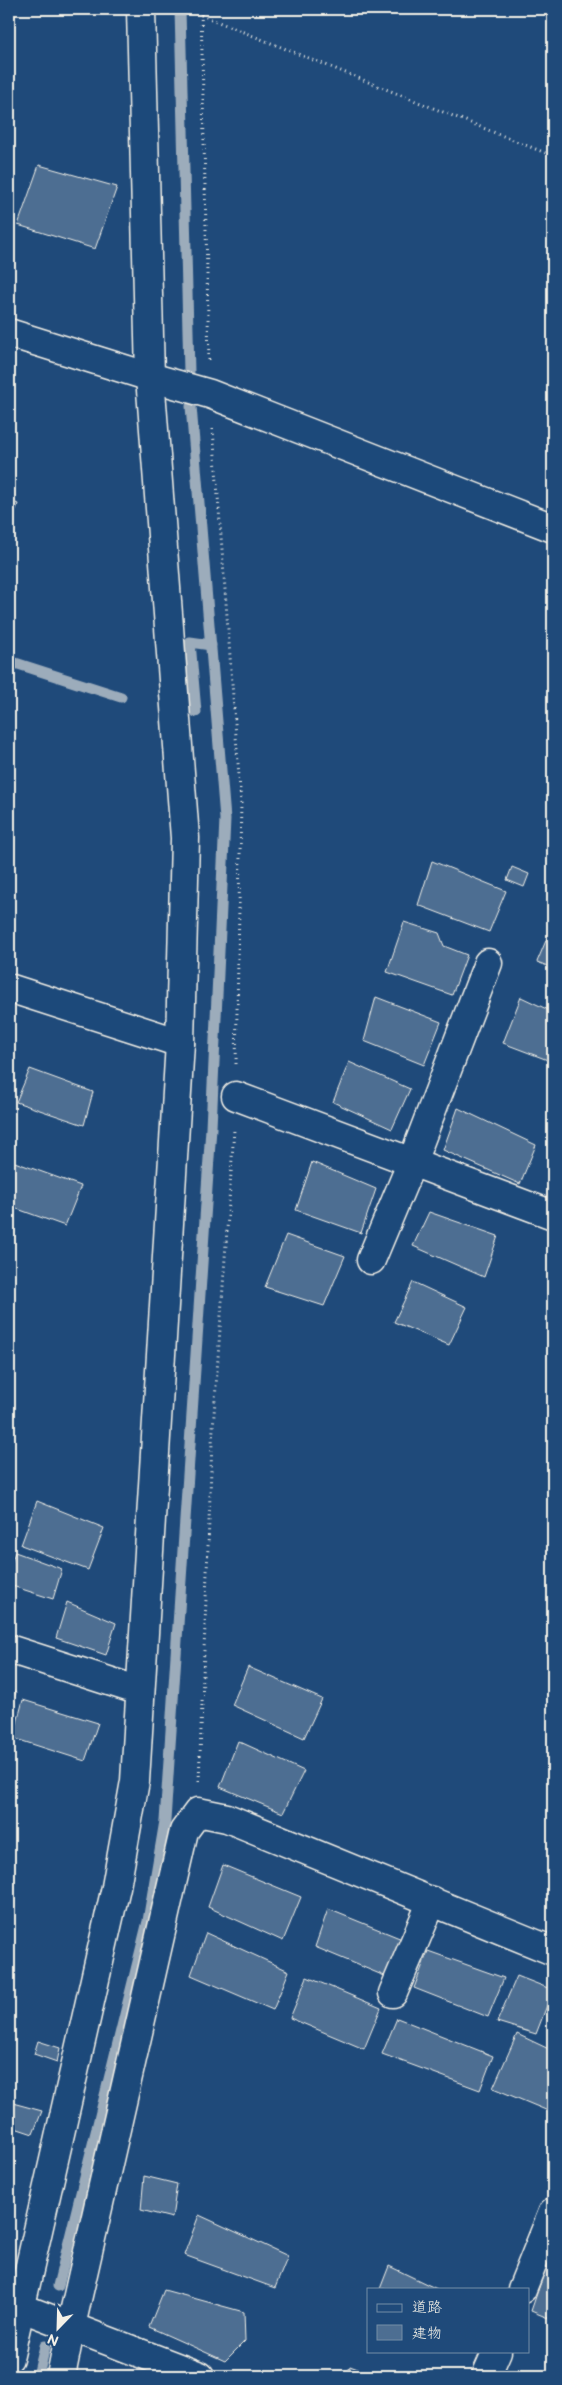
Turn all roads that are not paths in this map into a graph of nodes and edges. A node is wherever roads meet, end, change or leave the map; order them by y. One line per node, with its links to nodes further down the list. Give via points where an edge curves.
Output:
1 (141, 9): 3 (street)
2 (9, 333): 3 (street)
3 (150, 377): 4 (street, via 210,394); 7 (street, via 185,838)
4 (553, 528)
5 (488, 963): 9 (street)
6 (9, 988): 7 (street)
7 (180, 1043): 13 (street)
8 (236, 1096): 9 (street)
9 (412, 1162): 10 (street); 11 (street)
10 (553, 1215)
11 (371, 1260)
12 (9, 1649): 13 (street)
13 (140, 1691): 19 (street, via 135,1781 116,1887)
14 (432, 1901): 15 (street); 16 (street); 20 (street, via 227,1818 198,1812 184,1831)
15 (553, 1950)
16 (393, 1993)
17 (553, 2212): 18 (street)
18 (522, 2288)
19 (15, 2305): 20 (street); 22 (street)
20 (71, 2326): 23 (street); 24 (street)
21 (497, 2352): 25 (street)
22 (9, 2358)
23 (61, 2376)
24 (200, 2376)
25 (486, 2376)

